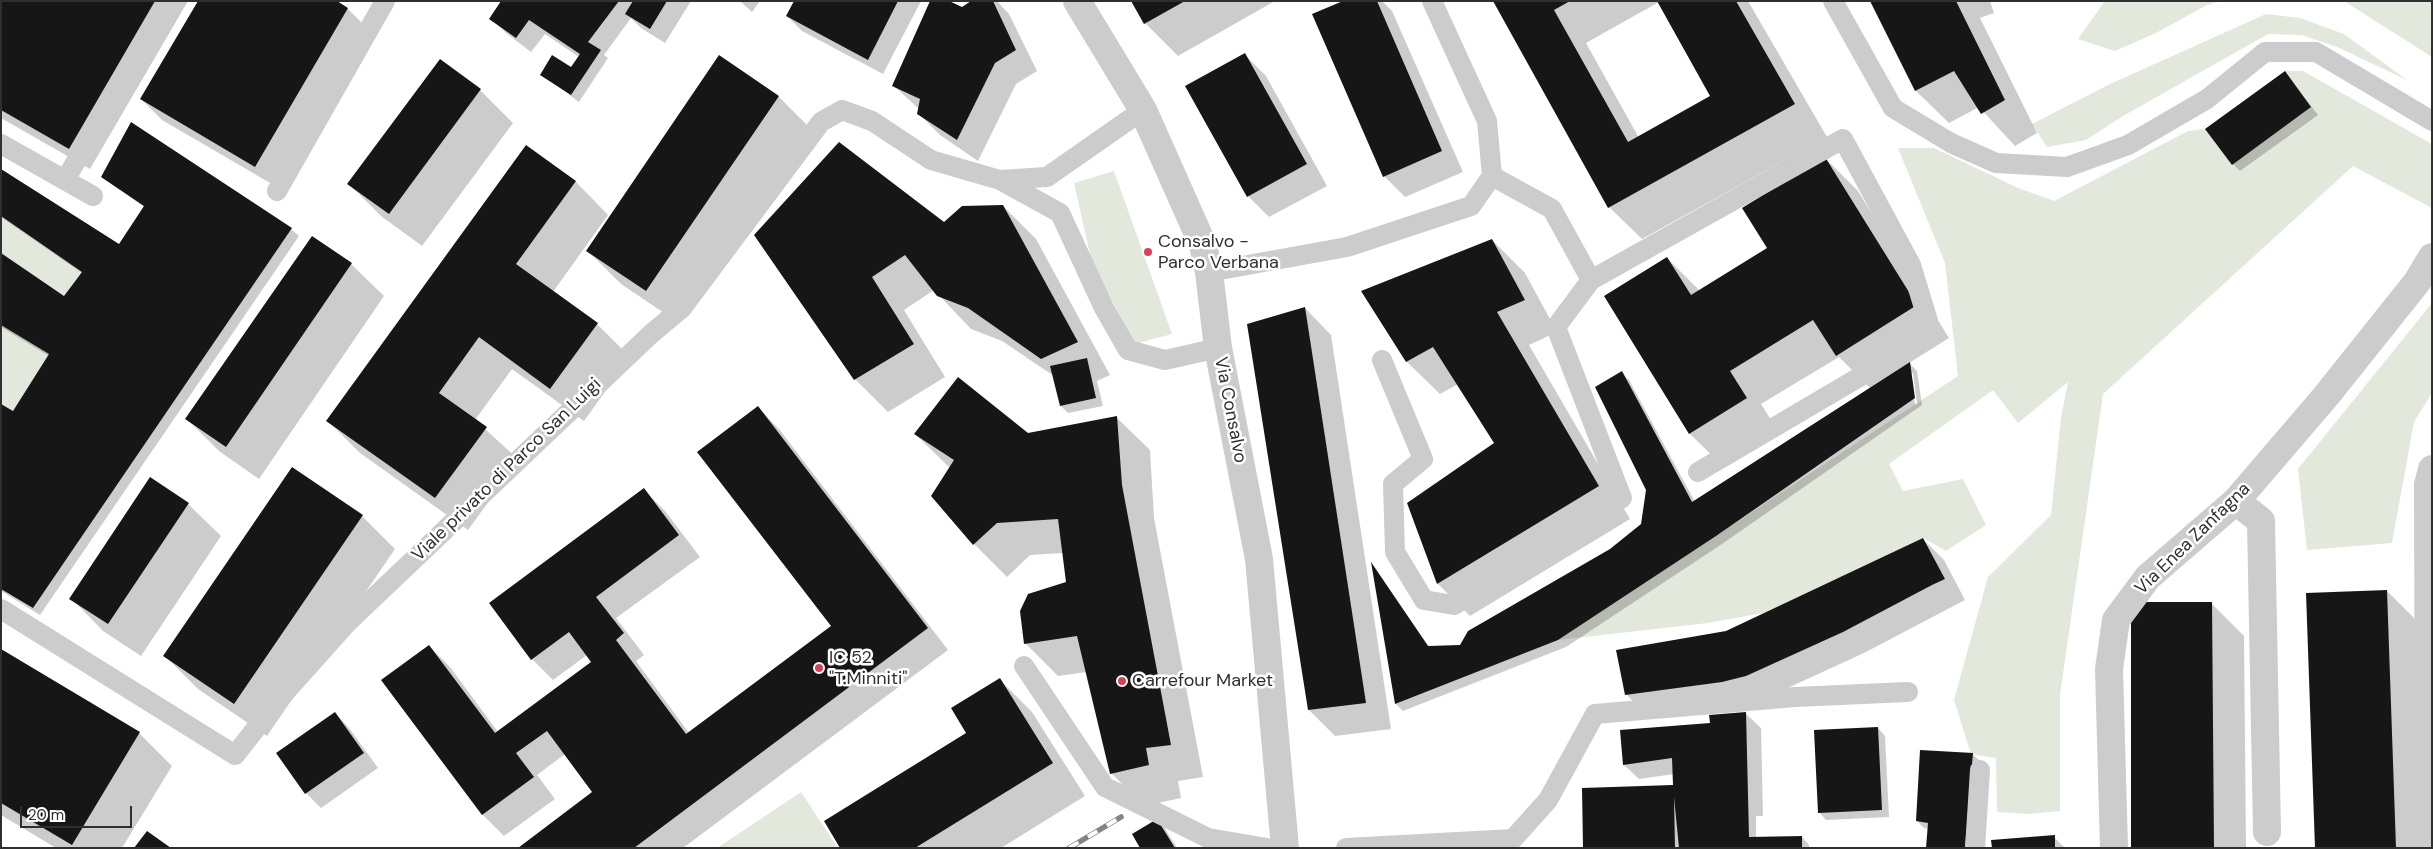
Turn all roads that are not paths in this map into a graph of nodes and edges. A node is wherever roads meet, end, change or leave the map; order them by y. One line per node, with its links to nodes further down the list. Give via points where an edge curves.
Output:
1 (171, 1): 10 (lane)
2 (385, 1): 12 (lane)
3 (1077, 1): 6 (street, Via Consalvo)
4 (1432, 1): 9 (lane, via 1487,121)
5 (1834, 1): 7 (lane, via 1893,108 1951,143 1996,164 2067,167 2128,145 2207,99 2265,52 2316,52)
6 (1143, 110): 11 (lane, via 1047,177); 15 (street, Via Consalvo, via 1203,245)
7 (2432, 121)
8 (1, 144): 10 (lane)
9 (1492, 176): 15 (lane, via 1471,206 1383,236 1347,247); 16 (lane, via 1552,210)
10 (65, 180): 13 (lane)
11 (1000, 180): 17 (lane, via 1060,213 1104,308 1128,350 1165,360); 22 (lane, Viale privato di Parco San Luigi, via 930,160 872,121 842,110 822,122 682,308 650,334 346,623 235,754)
12 (277, 191)
13 (92, 196)
14 (2432, 258): 21 (street, Via Enea Zanfagna, via 2417,282 2356,358)
15 (1209, 272): 17 (street, Via Consalvo)
16 (1591, 280): 18 (lane, via 1556,327 1622,498 1454,605 1424,600 1395,552 1393,484 1423,459); 20 (lane, via 1843,139 1911,265 1928,321 1902,352)
17 (1218, 348): 28 (street, Via Consalvo, via 1259,559)
18 (1382, 360)
19 (2432, 468): 32 (street, via 2428,485)
20 (1698, 472)
21 (2236, 501): 26 (street, via 2261,521); 31 (street, Via Enea Zanfagna, via 2148,577 2116,620 2109,669)
22 (1, 609)
23 (1024, 666): 27 (lane, via 1105,788 1208,838)
24 (1908, 692): 29 (lane, via 1795,697 1595,714 1548,800 1513,839)
25 (1980, 770): 30 (lane)
26 (2267, 832)
27 (1267, 848)
28 (1285, 848)
29 (1346, 848)
30 (1975, 848)
31 (2114, 848)
32 (2429, 848)

